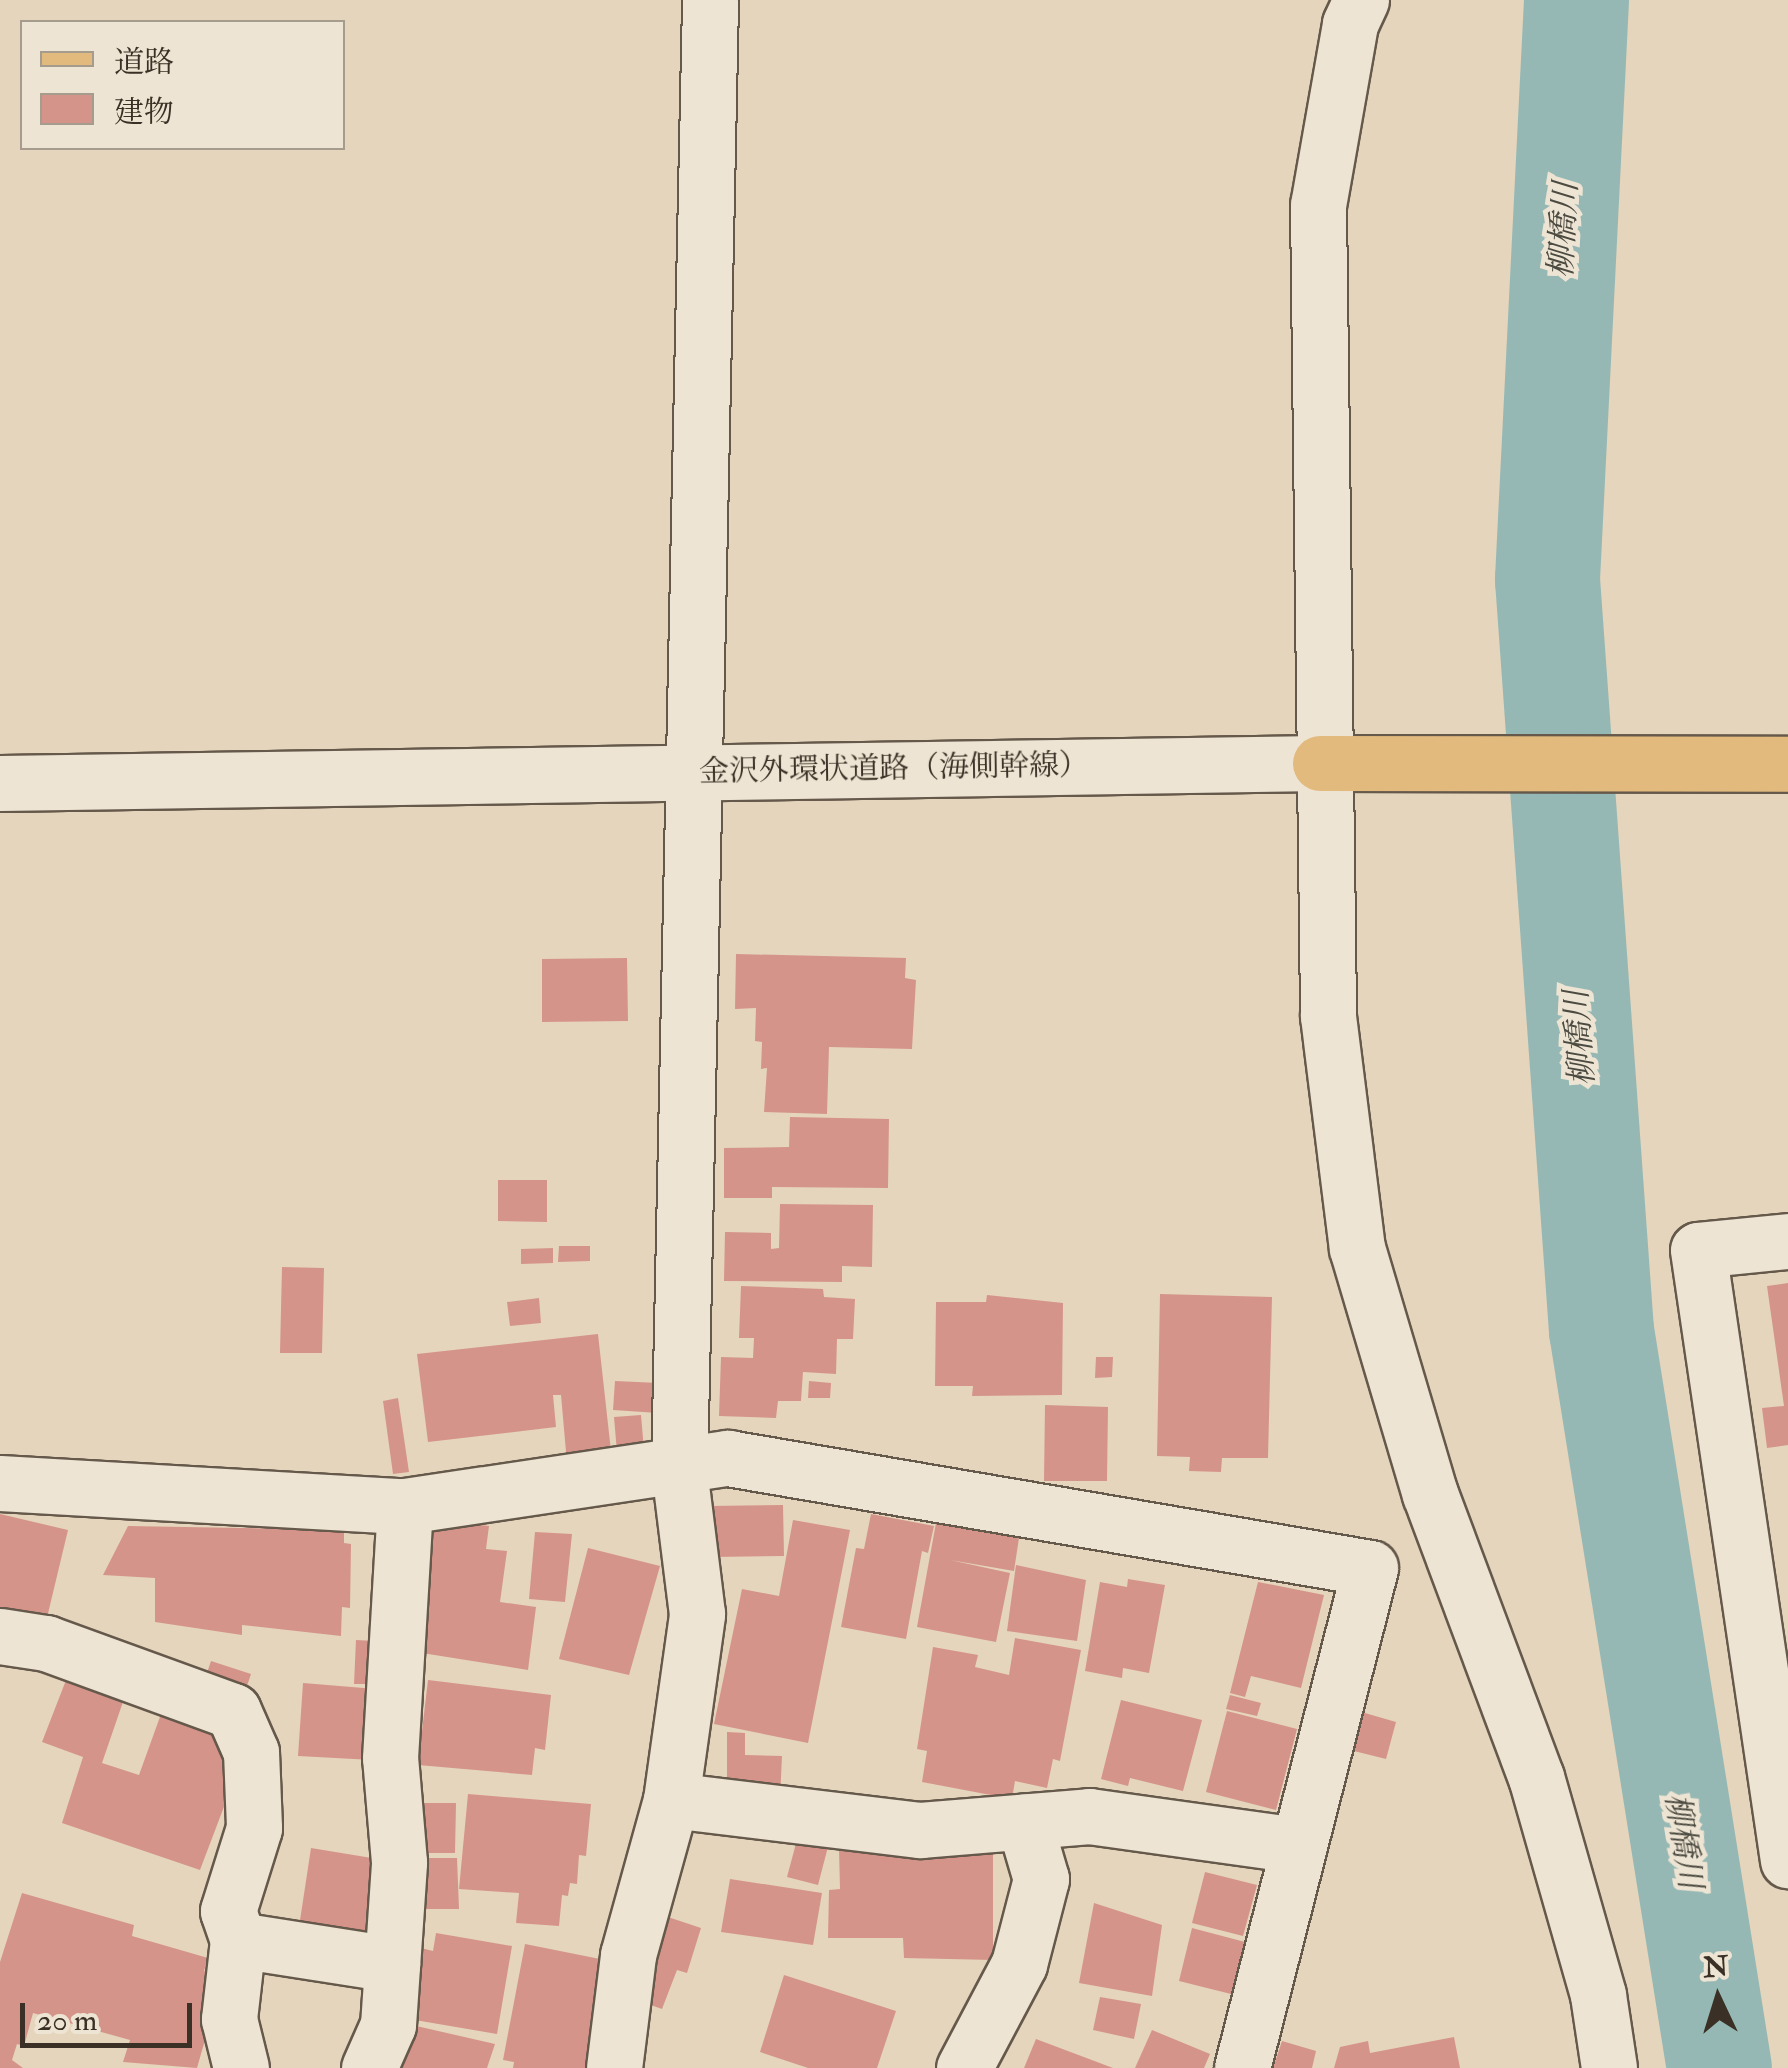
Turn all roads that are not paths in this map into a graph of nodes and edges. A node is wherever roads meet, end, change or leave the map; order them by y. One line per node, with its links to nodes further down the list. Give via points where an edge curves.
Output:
1 (710, 0): 5 (street)
2 (1361, 0): 3 (street, via 1350,24 1318,206)
3 (1320, 763): 4 (main road, 金沢外環状道路（海側幹線）); 5 (street, 金沢外環状道路（海側幹線）); 24 (street, via 1328,1016 1357,1248 1430,1494 1536,1777 1598,1995)
4 (1772, 764)
5 (694, 772): 6 (street, 金沢外環状道路（海側幹線）); 8 (street)
6 (0, 783)
7 (1788, 1241): 12 (street, via 1698,1250)
8 (680, 1470): 10 (street); 13 (street, via 696,1614); 15 (street, via 728,1458 1370,1568)
9 (0, 1483): 10 (street)
10 (405, 1506): 18 (street, via 390,1758 399,1862)
11 (0, 1636): 17 (street, via 46,1643 233,1712 250,1752 254,1828 228,1911)
12 (1774, 1675): 16 (street)
13 (671, 1800): 14 (street, via 920,1830); 21 (street, via 628,1955)
14 (1024, 1821): 15 (street, via 1088,1816); 22 (street, via 1041,1879 1020,1964)
15 (1299, 1844): 23 (street)
16 (1788, 1860)
17 (238, 1940): 18 (street); 19 (street, via 230,2019)
18 (392, 1964): 20 (street, via 388,2025)
19 (241, 2068)
20 (369, 2068)
21 (614, 2068)
22 (964, 2068)
23 (1242, 2068)
24 (1609, 2068)

